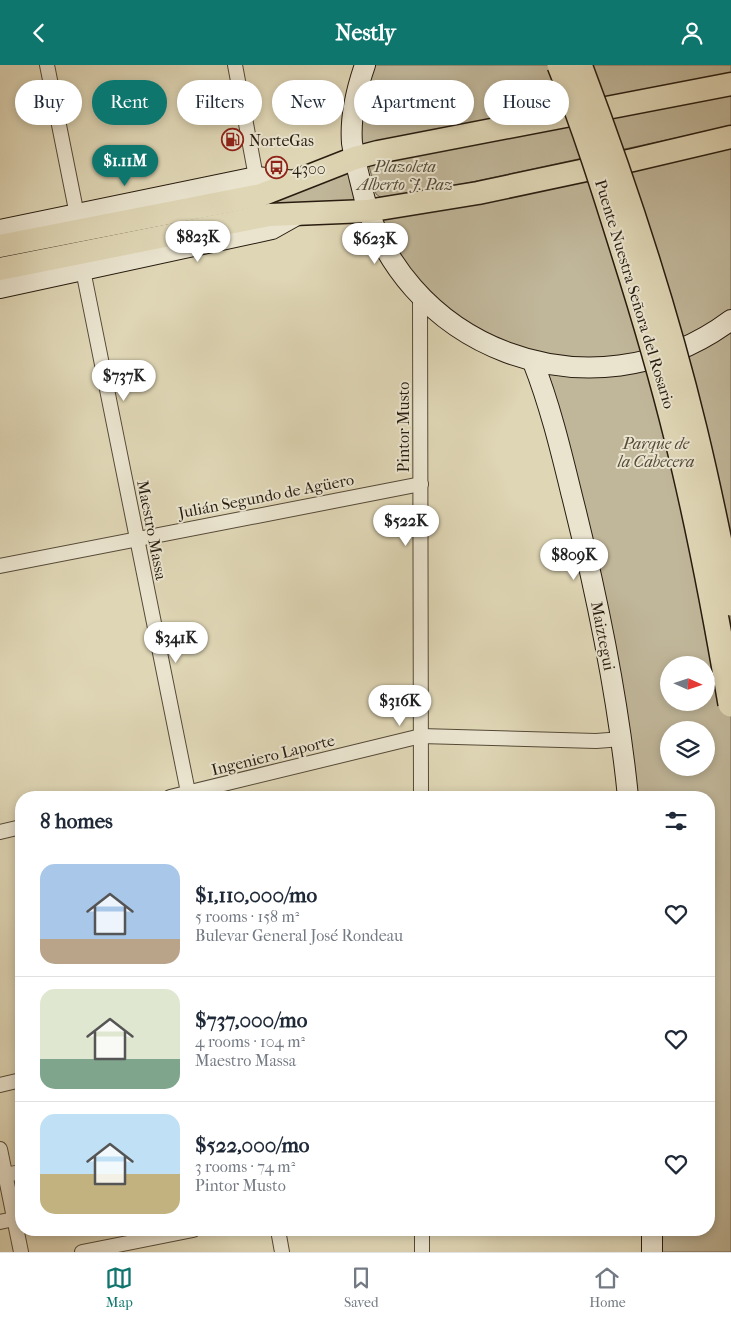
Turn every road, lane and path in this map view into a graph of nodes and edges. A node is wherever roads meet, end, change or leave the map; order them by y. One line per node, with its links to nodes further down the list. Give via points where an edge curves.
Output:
1 (46, 65): 12 (street)
2 (235, 65): 9 (street)
3 (365, 65): 8 (main road, via 353,119)
4 (560, 65): 26 (highway, Puente Nuestra Señora del Rosario, bridge, via 612,211 678,437)
5 (579, 65): 25 (highway, Puente Nuestra Señora del Rosario, bridge, via 629,205 665,323 694,428)
6 (731, 83): 8 (main road)
7 (731, 137): 11 (main road, via 478,193)
8 (355, 158): 10 (main road); 11 (main road)
9 (256, 177): 10 (main road); 12 (main road)
10 (296, 181): 15 (main road, via 261,195)
11 (368, 211): 13 (main road); 19 (main road, via 398,269)
12 (77, 215): 14 (main road)
13 (298, 215): 16 (main road, via 269,215); 17 (main road, via 272,229)
14 (0, 230)
15 (0, 246)
16 (0, 269)
17 (84, 270): 18 (main road); 23 (street, Maestro Massa)
18 (0, 288)
19 (420, 296): 21 (main road, via 445,319 478,340); 22 (street, Pintor Musto)
20 (731, 320): 21 (main road, via 714,333 678,351 645,362 590,368)
21 (533, 361): 28 (main road, Maiztegui, via 544,390 581,530)
22 (420, 483): 23 (street, Julián Segundo de Agüero); 27 (street, Pintor Musto)
23 (136, 539): 24 (street, Julián Segundo de Agüero); 29 (street, Maestro Massa)
24 (0, 566)
25 (731, 603)
26 (731, 704)
27 (422, 737): 28 (street, Ingeniero Laporte); 30 (street, Ingeniero Laporte); 31 (street, Pintor Musto)
28 (622, 739): 32 (main road, Maiztegui)
29 (187, 791)
30 (208, 791)
31 (421, 791)
32 (627, 791)
33 (15, 828): 34 (street)
34 (0, 832)
35 (15, 1081): 36 (street)
36 (0, 1085)
37 (0, 1149): 39 (street)
38 (15, 1173): 39 (street)
39 (5, 1175): 40 (street)
40 (14, 1219): 41 (street); 42 (street)
41 (0, 1222)
42 (15, 1224)
43 (18, 1236): 48 (street)
44 (163, 1236): 49 (street)
45 (279, 1236): 50 (street)
46 (422, 1236): 51 (street)
47 (652, 1236): 52 (main road)
48 (21, 1252)
49 (82, 1252)
50 (282, 1252)
51 (422, 1252)
52 (652, 1252)

